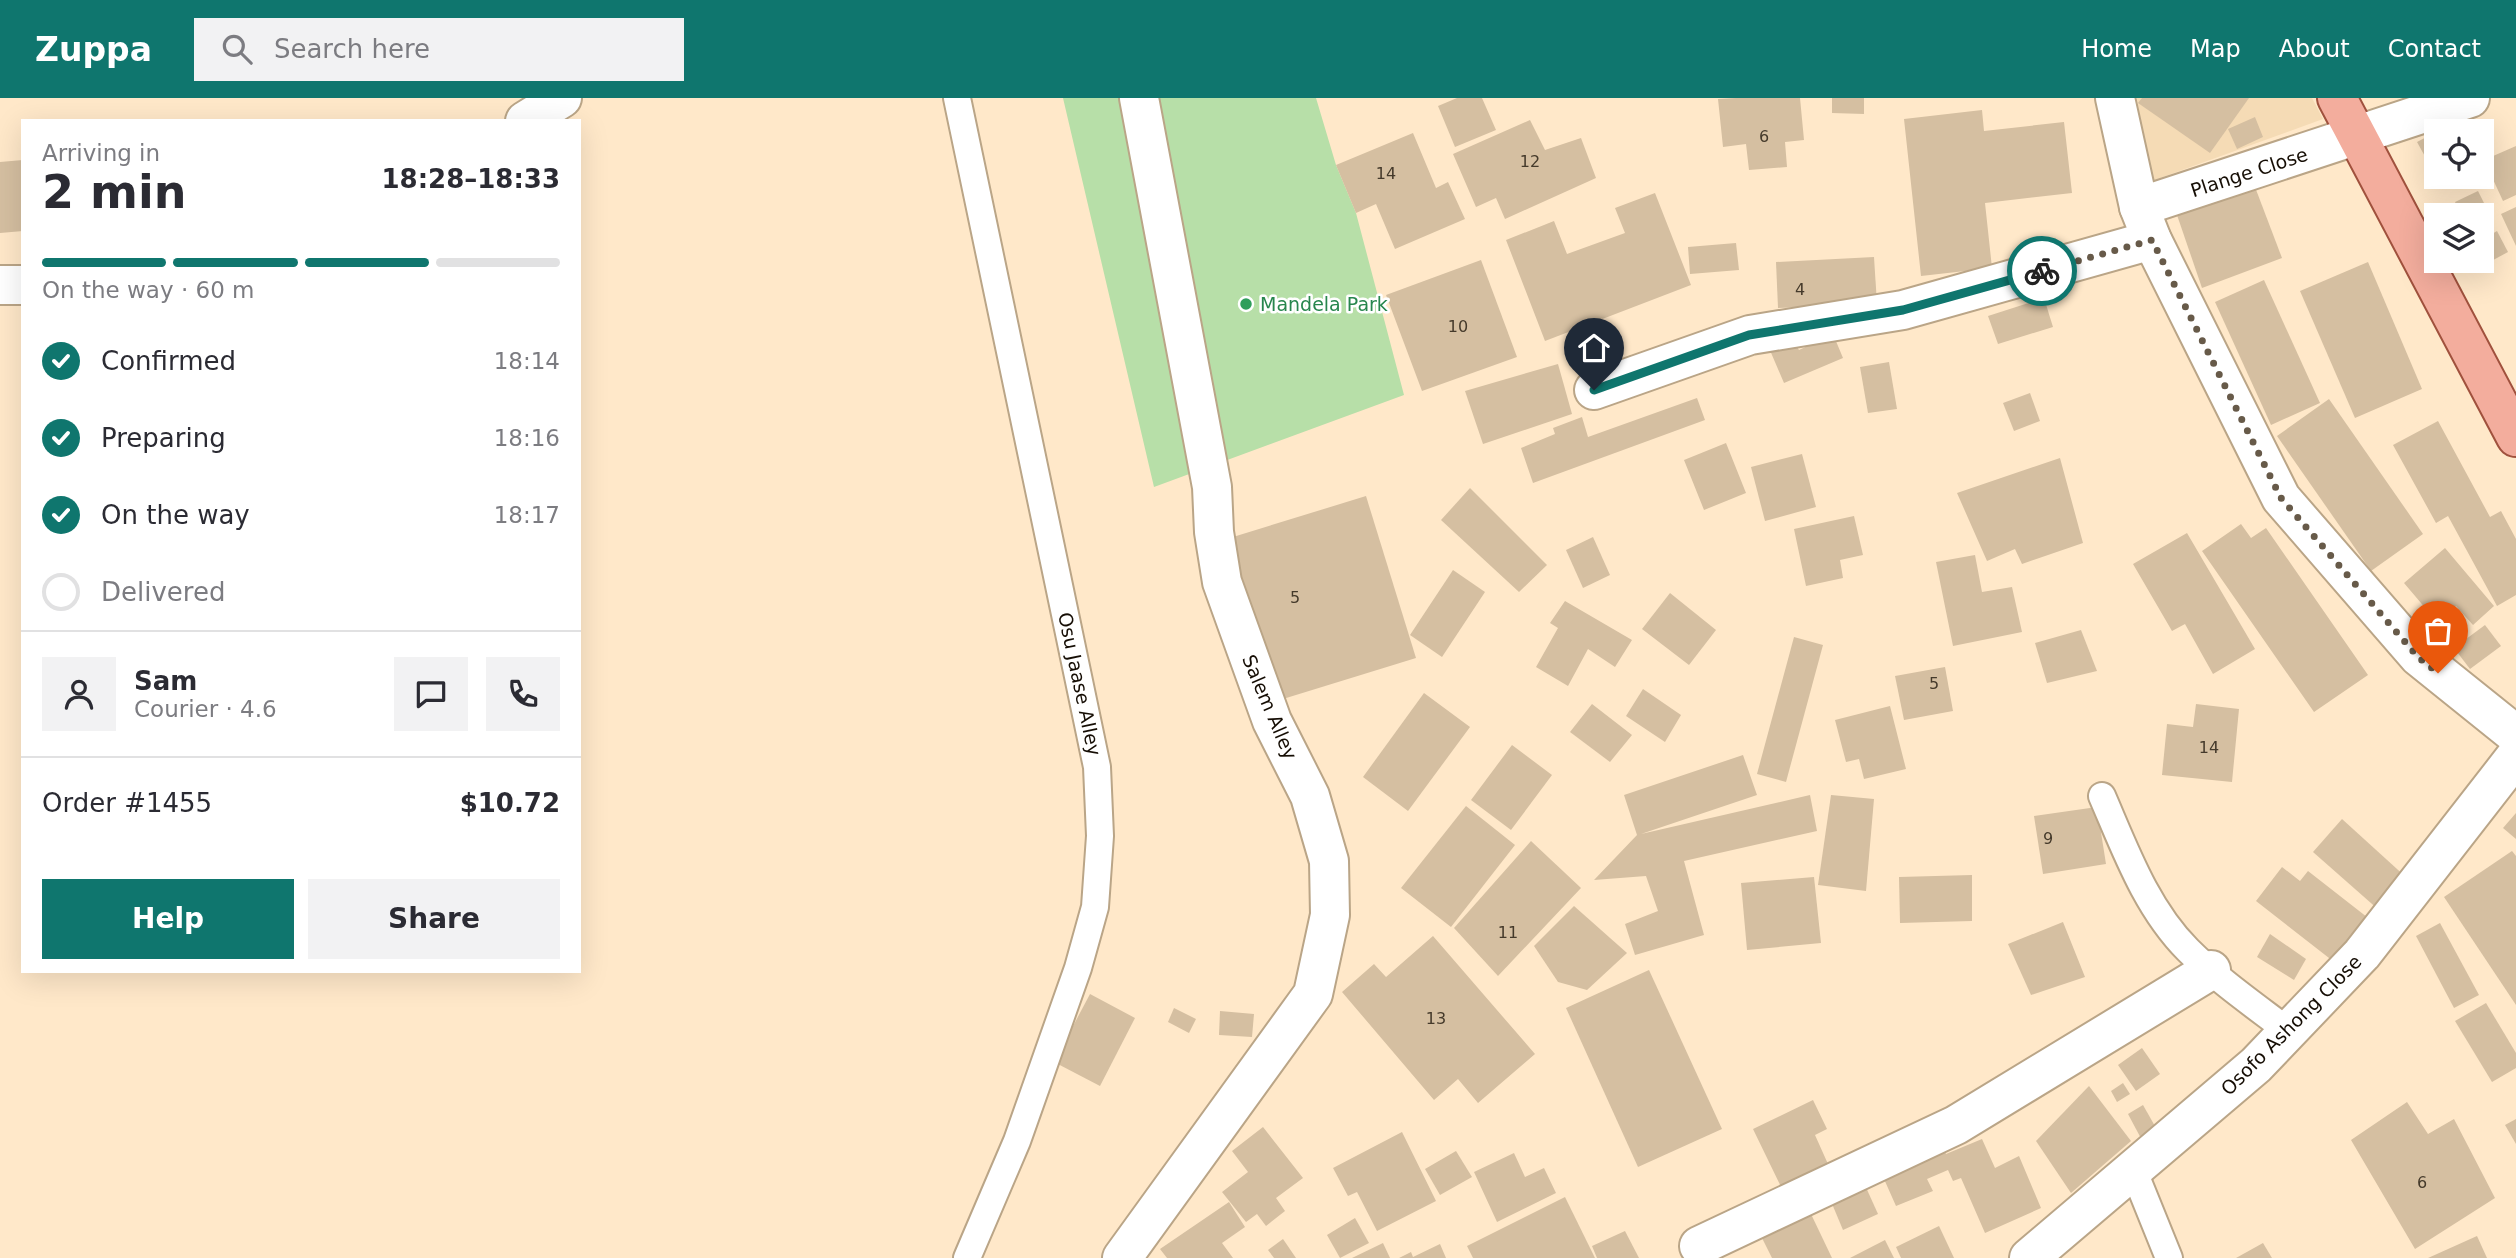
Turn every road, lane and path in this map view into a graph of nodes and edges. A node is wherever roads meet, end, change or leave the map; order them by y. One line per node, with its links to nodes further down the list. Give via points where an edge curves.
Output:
1 (562, 98): 7 (street)
2 (957, 98): 21 (lane, Osu Jaase Alley, via 1097,767 1100,835 1095,907 1079,968 1017,1141)
3 (1139, 98): 22 (street, Salem Alley, via 1212,487 1213,532 1222,582 1272,721 1310,796 1329,862 1330,915 1313,994)
4 (2115, 98): 9 (street)
5 (2337, 98): 8 (main road)
6 (2470, 98): 8 (street, Plange Close)
7 (528, 119)
8 (2358, 137): 9 (street, Plange Close); 13 (main road)
9 (2146, 223): 12 (street, Plange Close, via 1903,310 1749,335); 14 (street, via 2281,498 2418,657)
10 (0, 285): 11 (street)
11 (21, 285)
12 (1594, 390)
13 (2516, 437)
14 (2516, 735)
15 (2516, 756): 18 (street, Osofo Ashong Close, via 2362,954)
16 (2102, 796): 17 (lane, via 2138,878 2164,920)
17 (2211, 970): 18 (lane); 20 (street, via 1956,1125)
18 (2288, 1031): 19 (street, Osofo Ashong Close, via 2256,1065)
19 (2133, 1169): 23 (street, Osofo Ashong Close); 24 (lane)
20 (1699, 1246)
21 (967, 1258)
22 (1122, 1258)
23 (2029, 1258)
24 (2169, 1258)

